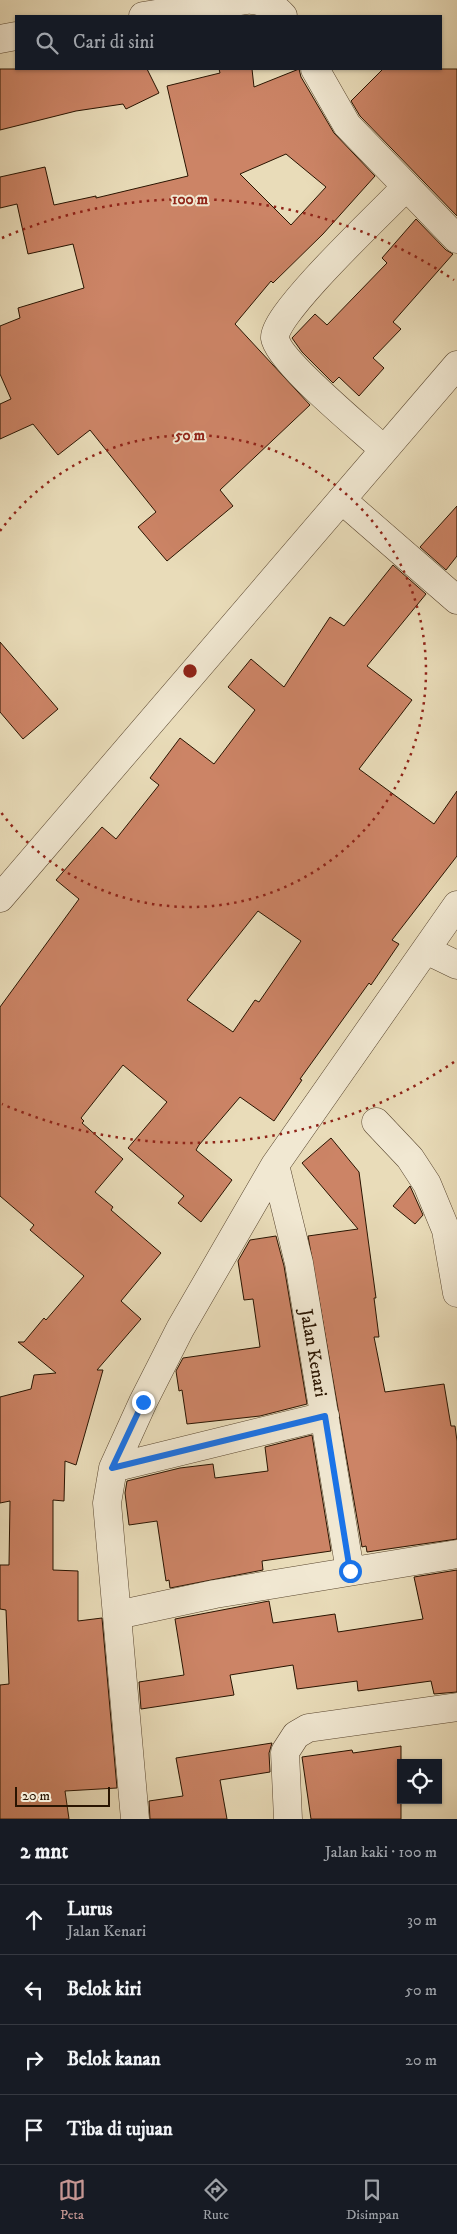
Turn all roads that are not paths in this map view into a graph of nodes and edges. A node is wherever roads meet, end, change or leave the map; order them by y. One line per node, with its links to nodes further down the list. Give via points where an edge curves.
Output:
1 (247, 0): 3 (street)
2 (252, 0): 4 (street, via 277,9)
3 (149, 15)
4 (282, 15)
5 (15, 36): 6 (street)
6 (0, 38)
7 (316, 70): 8 (street, via 346,125)
8 (405, 188): 9 (street); 11 (street, via 306,290 275,329 275,340 290,363)
9 (457, 239)
10 (457, 365): 11 (street)
11 (383, 449): 12 (street)
12 (342, 500): 13 (street); 14 (street)
13 (457, 600)
14 (0, 898)
15 (457, 905): 16 (street)
16 (426, 950): 17 (street); 19 (street)
17 (457, 965)
18 (376, 1122): 20 (street, via 410,1158 427,1184 446,1230)
19 (275, 1165): 21 (street, Jalan Kenari, via 299,1263); 22 (street, via 180,1329)
20 (457, 1293)
21 (325, 1416): 22 (street); 24 (street, Jalan Kenari)
22 (112, 1468): 25 (street, via 107,1503)
23 (457, 1554): 24 (street)
24 (350, 1571): 25 (street)
25 (117, 1615): 27 (street)
26 (457, 1707): 28 (street, via 308,1728 296,1735 285,1752)
27 (135, 1819)
28 (288, 1819)

